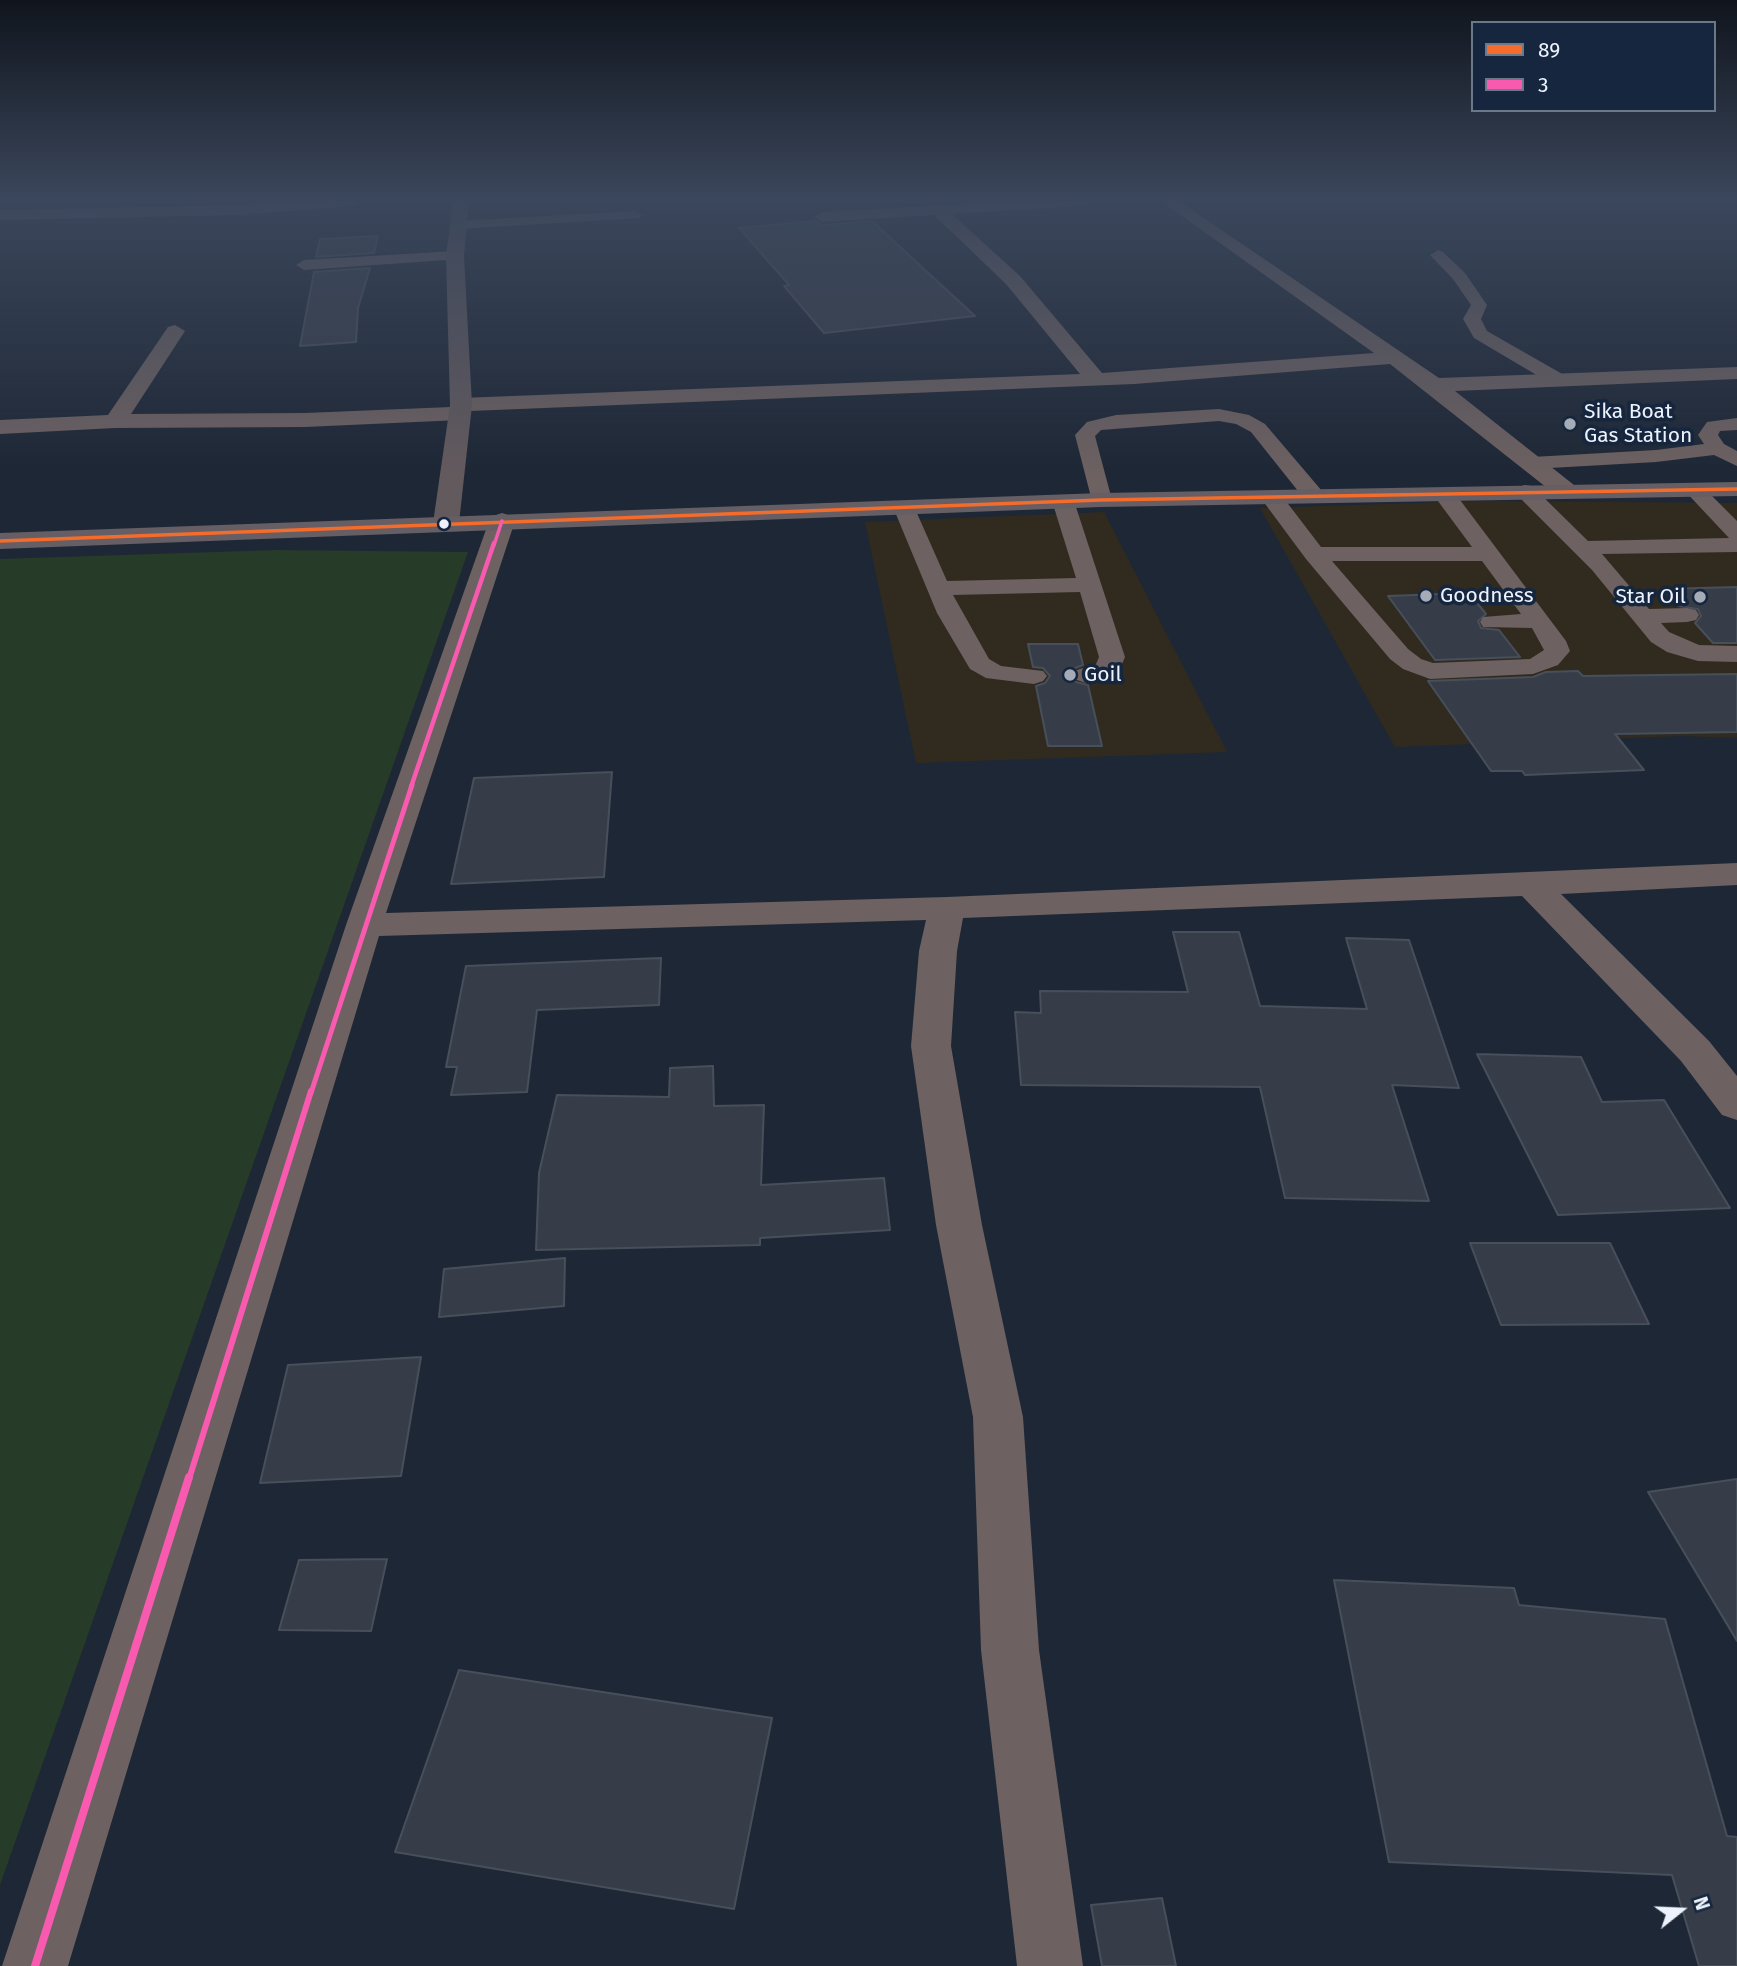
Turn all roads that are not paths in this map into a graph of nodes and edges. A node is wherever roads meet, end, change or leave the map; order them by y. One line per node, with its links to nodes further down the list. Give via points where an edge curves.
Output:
1 (456, 293): 11 (street)
2 (1024, 293): 8 (street)
3 (1299, 293): 6 (street)
4 (1471, 293): 9 (lane, via 1479,305 1472,319 1480,334)
5 (174, 331): 12 (street)
6 (1391, 358): 8 (street); 10 (street)
7 (1737, 373): 9 (street)
8 (1096, 379): 11 (street)
9 (1557, 379): 10 (street)
10 (1434, 385): 17 (street)
11 (460, 409): 12 (street, via 305,420); 29 (street)
12 (115, 421): 14 (street)
13 (1737, 424): 15 (lane, via 1714,426 1708,435)
14 (0, 427)
15 (1717, 448): 16 (lane); 17 (lane)
16 (1737, 460)
17 (1532, 463): 20 (street)
18 (1693, 489): 19 (highway); 20 (highway); 30 (lane)
19 (1737, 489)
20 (1565, 490): 21 (highway)
21 (1524, 491): 22 (highway); 33 (lane)
22 (1443, 493): 23 (highway); 35 (lane)
23 (1314, 496): 24 (highway); 25 (lane, via 1258,428 1219,415 1094,426 1086,435)
24 (1271, 497): 25 (highway); 34 (lane)
25 (1101, 500): 26 (highway)
26 (1063, 501): 27 (highway); 36 (lane)
27 (904, 507): 28 (highway); 37 (lane)
28 (502, 521): 29 (highway); 50 (street)
29 (446, 523): 31 (highway)
30 (1737, 534)
31 (0, 541)
32 (1737, 545): 33 (lane)
33 (1584, 548): 39 (lane)
34 (1314, 554): 35 (lane); 42 (lane)
35 (1490, 554): 40 (lane)
36 (1088, 585): 37 (lane); 45 (lane, via 1112,657 1107,669)
37 (938, 588): 46 (lane, via 979,664 995,673)
38 (1687, 615): 39 (lane)
39 (1642, 616): 44 (lane, via 1660,638 1676,647)
40 (1539, 621): 41 (lane); 42 (lane, via 1558,651 1549,660 1533,666 1430,671 1399,654)
41 (1492, 622)
42 (1376, 626): 43 (lane)
43 (1410, 626)
44 (1737, 654)
45 (1086, 675)
46 (1034, 676)
47 (1737, 874): 48 (street)
48 (1531, 885): 49 (street); 51 (street, via 1695,1051)
49 (947, 908): 50 (street); 53 (street, via 938,951 931,1046 959,1225 998,1417 1010,1650)
50 (364, 925): 52 (street)
51 (1737, 1105)
52 (35, 1966)
53 (1050, 1966)

